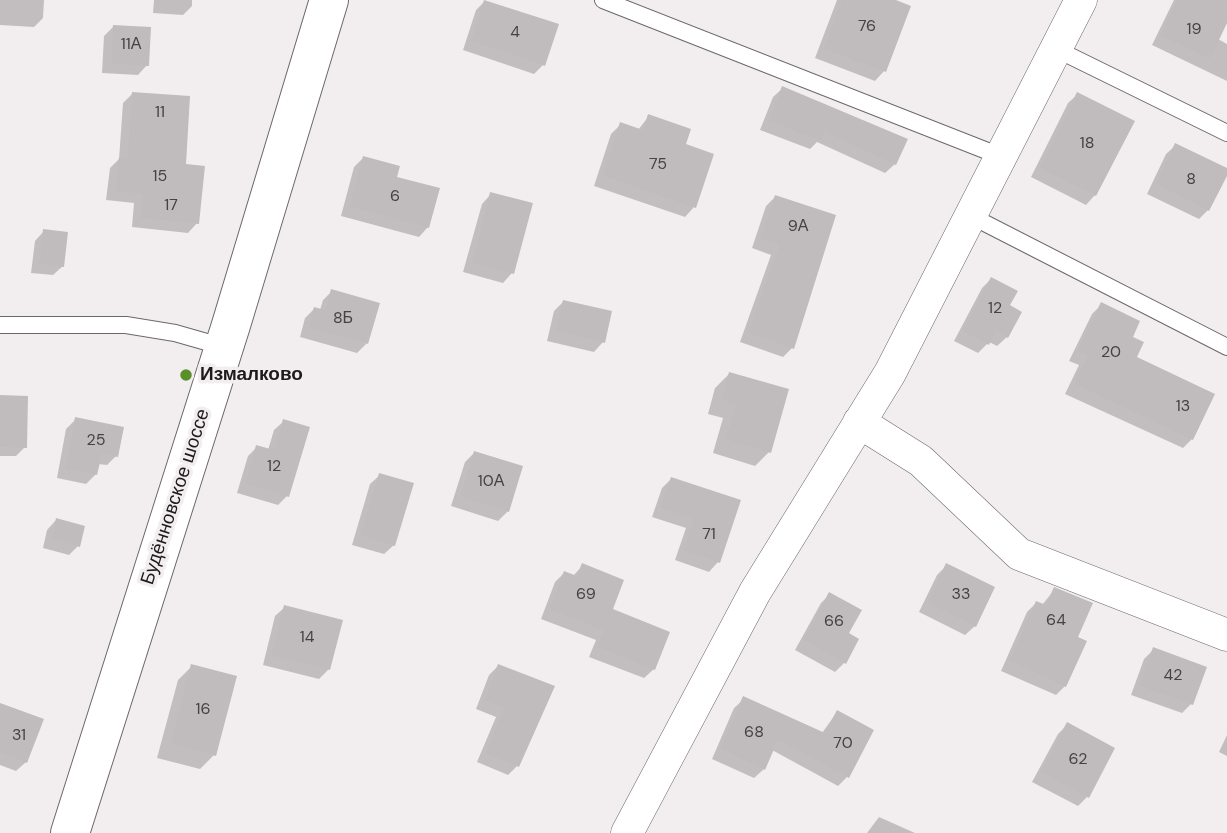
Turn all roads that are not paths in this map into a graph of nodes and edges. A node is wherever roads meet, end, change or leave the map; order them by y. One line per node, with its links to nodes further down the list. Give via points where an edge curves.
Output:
1 (329, 0): 9 (main road, Будённовское шоссе)
2 (603, 0): 6 (lane)
3 (1081, 0): 4 (street)
4 (1056, 49): 5 (lane); 6 (street)
5 (1227, 133)
6 (1000, 156): 7 (street)
7 (969, 215): 10 (lane); 11 (street, via 890,373)
8 (0, 325): 9 (lane, via 126,325)
9 (224, 347): 13 (main road, Будённовское шоссе)
10 (1227, 347)
11 (859, 422): 12 (street, via 921,461 1019,554); 14 (street, via 755,592)
12 (1227, 635)
13 (70, 833)
14 (627, 833)

